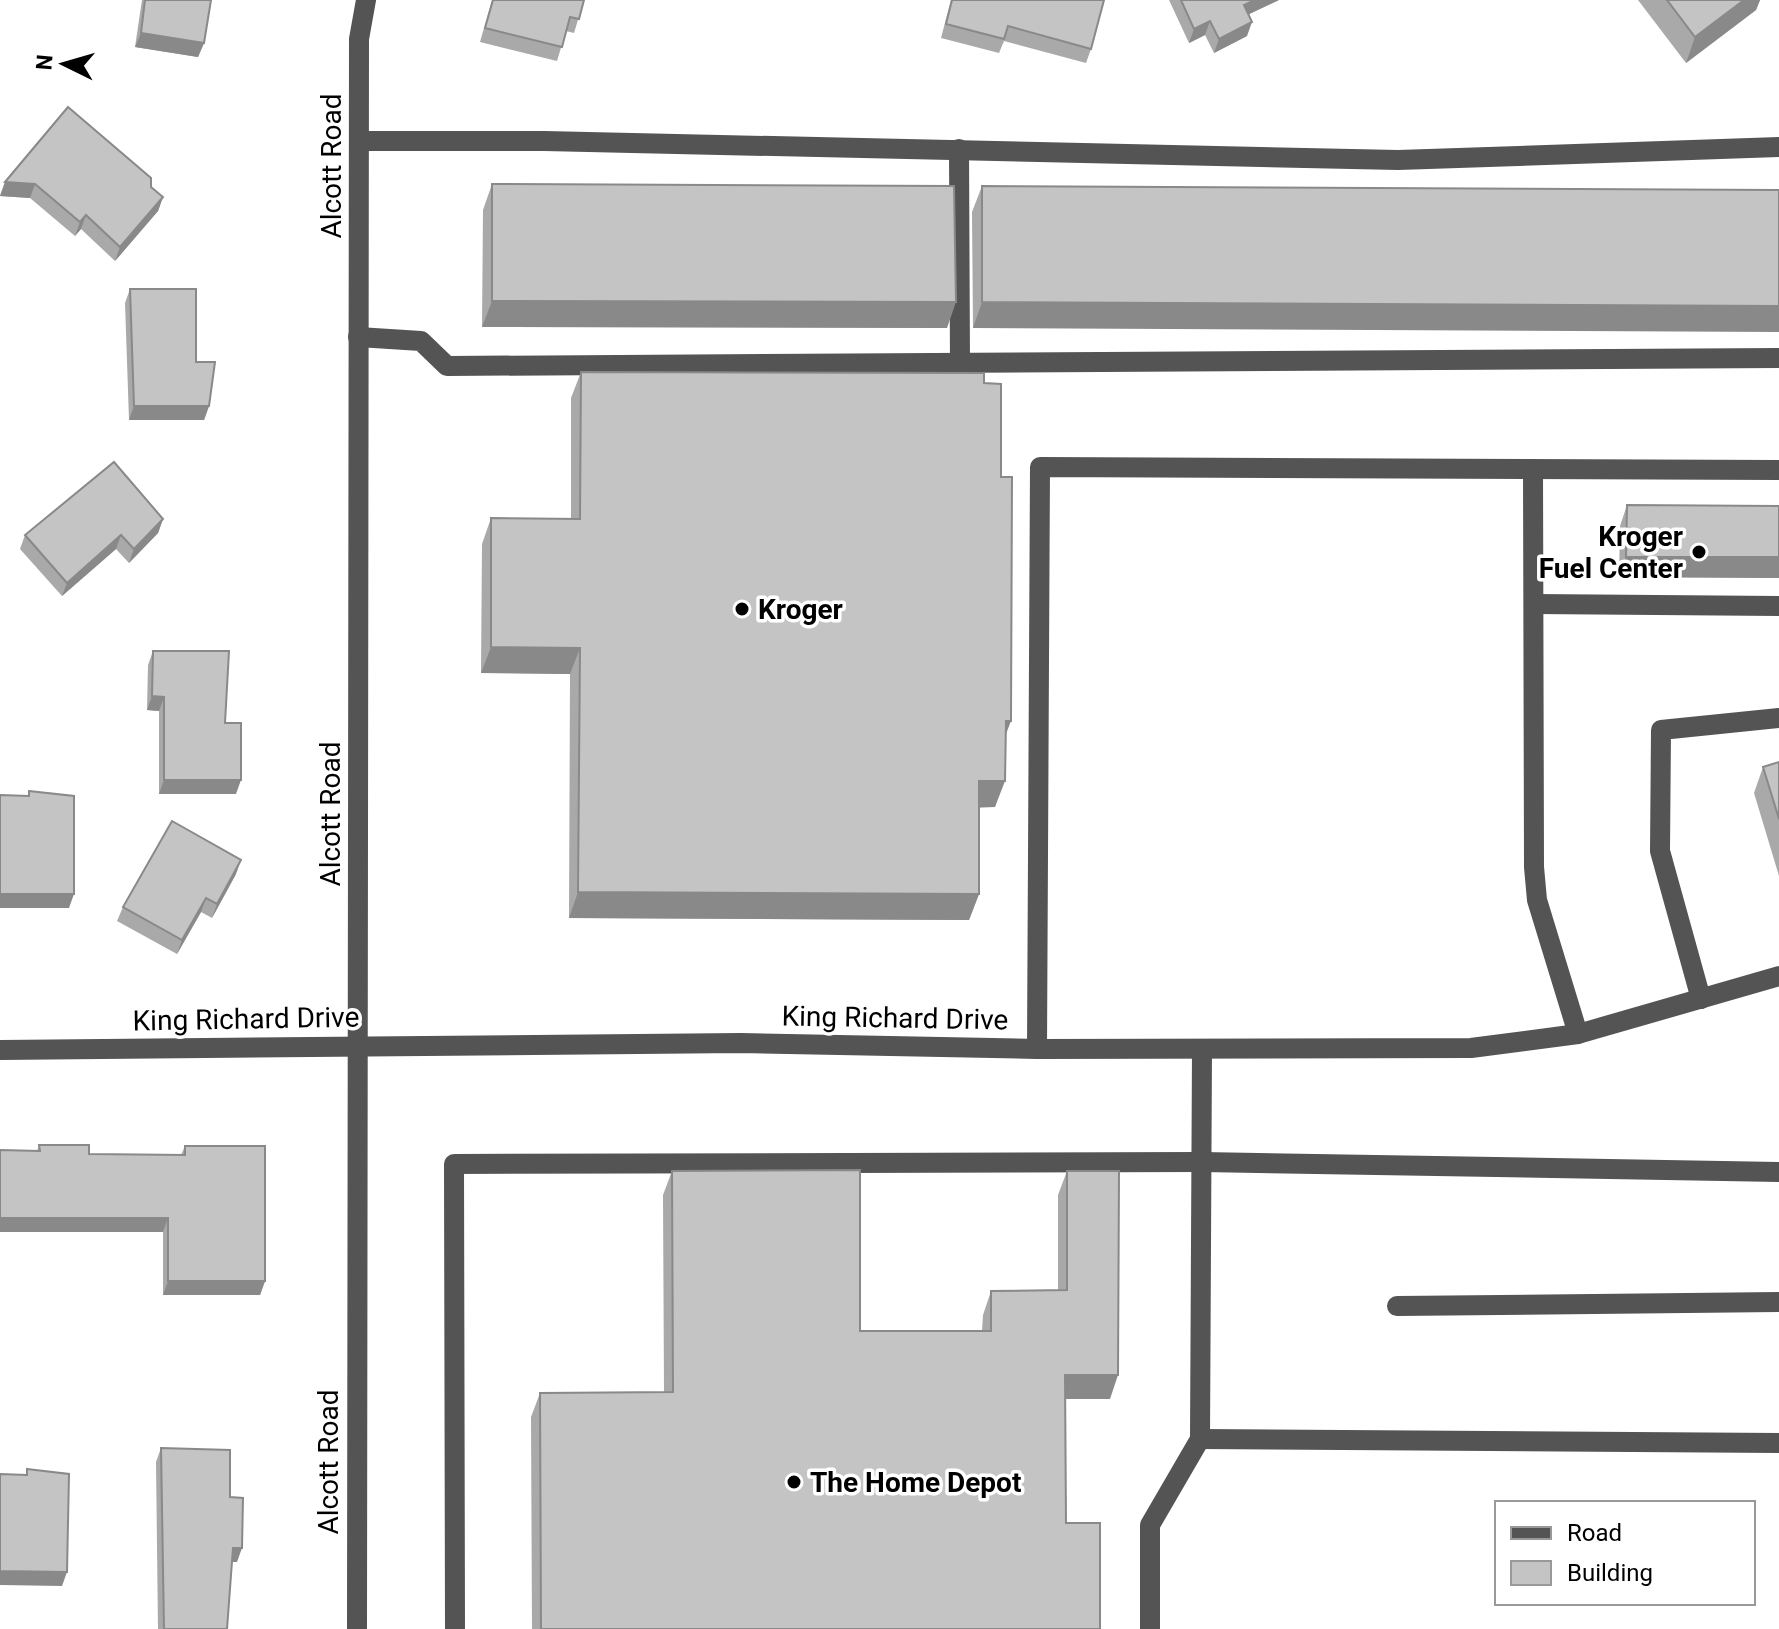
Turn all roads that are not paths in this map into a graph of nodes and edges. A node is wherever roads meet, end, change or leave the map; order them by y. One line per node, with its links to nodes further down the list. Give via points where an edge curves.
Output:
1 (366, 0): 2 (street, Alcott Road, via 359,39)
2 (360, 141): 4 (street); 5 (street, Alcott Road)
3 (1779, 147): 4 (street, via 1398,160)
4 (959, 149): 7 (street)
5 (358, 337): 7 (street, via 421,341 447,366); 16 (street, Alcott Road)
6 (1779, 358): 7 (street)
7 (960, 363)
8 (1533, 469): 9 (street); 10 (street); 17 (street, via 1040,467)
9 (1779, 470)
10 (1534, 604): 11 (street); 15 (street, via 1536,889)
11 (1779, 606)
12 (1779, 718): 14 (street, via 1661,730 1660,851)
13 (1779, 976): 14 (street, King Richard Drive)
14 (1701, 999): 15 (street, King Richard Drive)
15 (1578, 1034): 19 (street, King Richard Drive, via 1471,1048)
16 (357, 1046): 17 (street, King Richard Drive, via 741,1043); 18 (street, King Richard Drive); 26 (street, Alcott Road)
17 (1037, 1049): 19 (street, King Richard Drive)
18 (0, 1050)
19 (1202, 1050): 20 (street)
20 (1202, 1162): 21 (street); 24 (street); 27 (street, via 454,1164)
21 (1779, 1172)
22 (1779, 1302): 23 (street)
23 (1397, 1306)
24 (1200, 1439): 25 (street); 28 (street, via 1150,1525)
25 (1779, 1443)
26 (357, 1629)
27 (455, 1629)
28 (1150, 1629)

